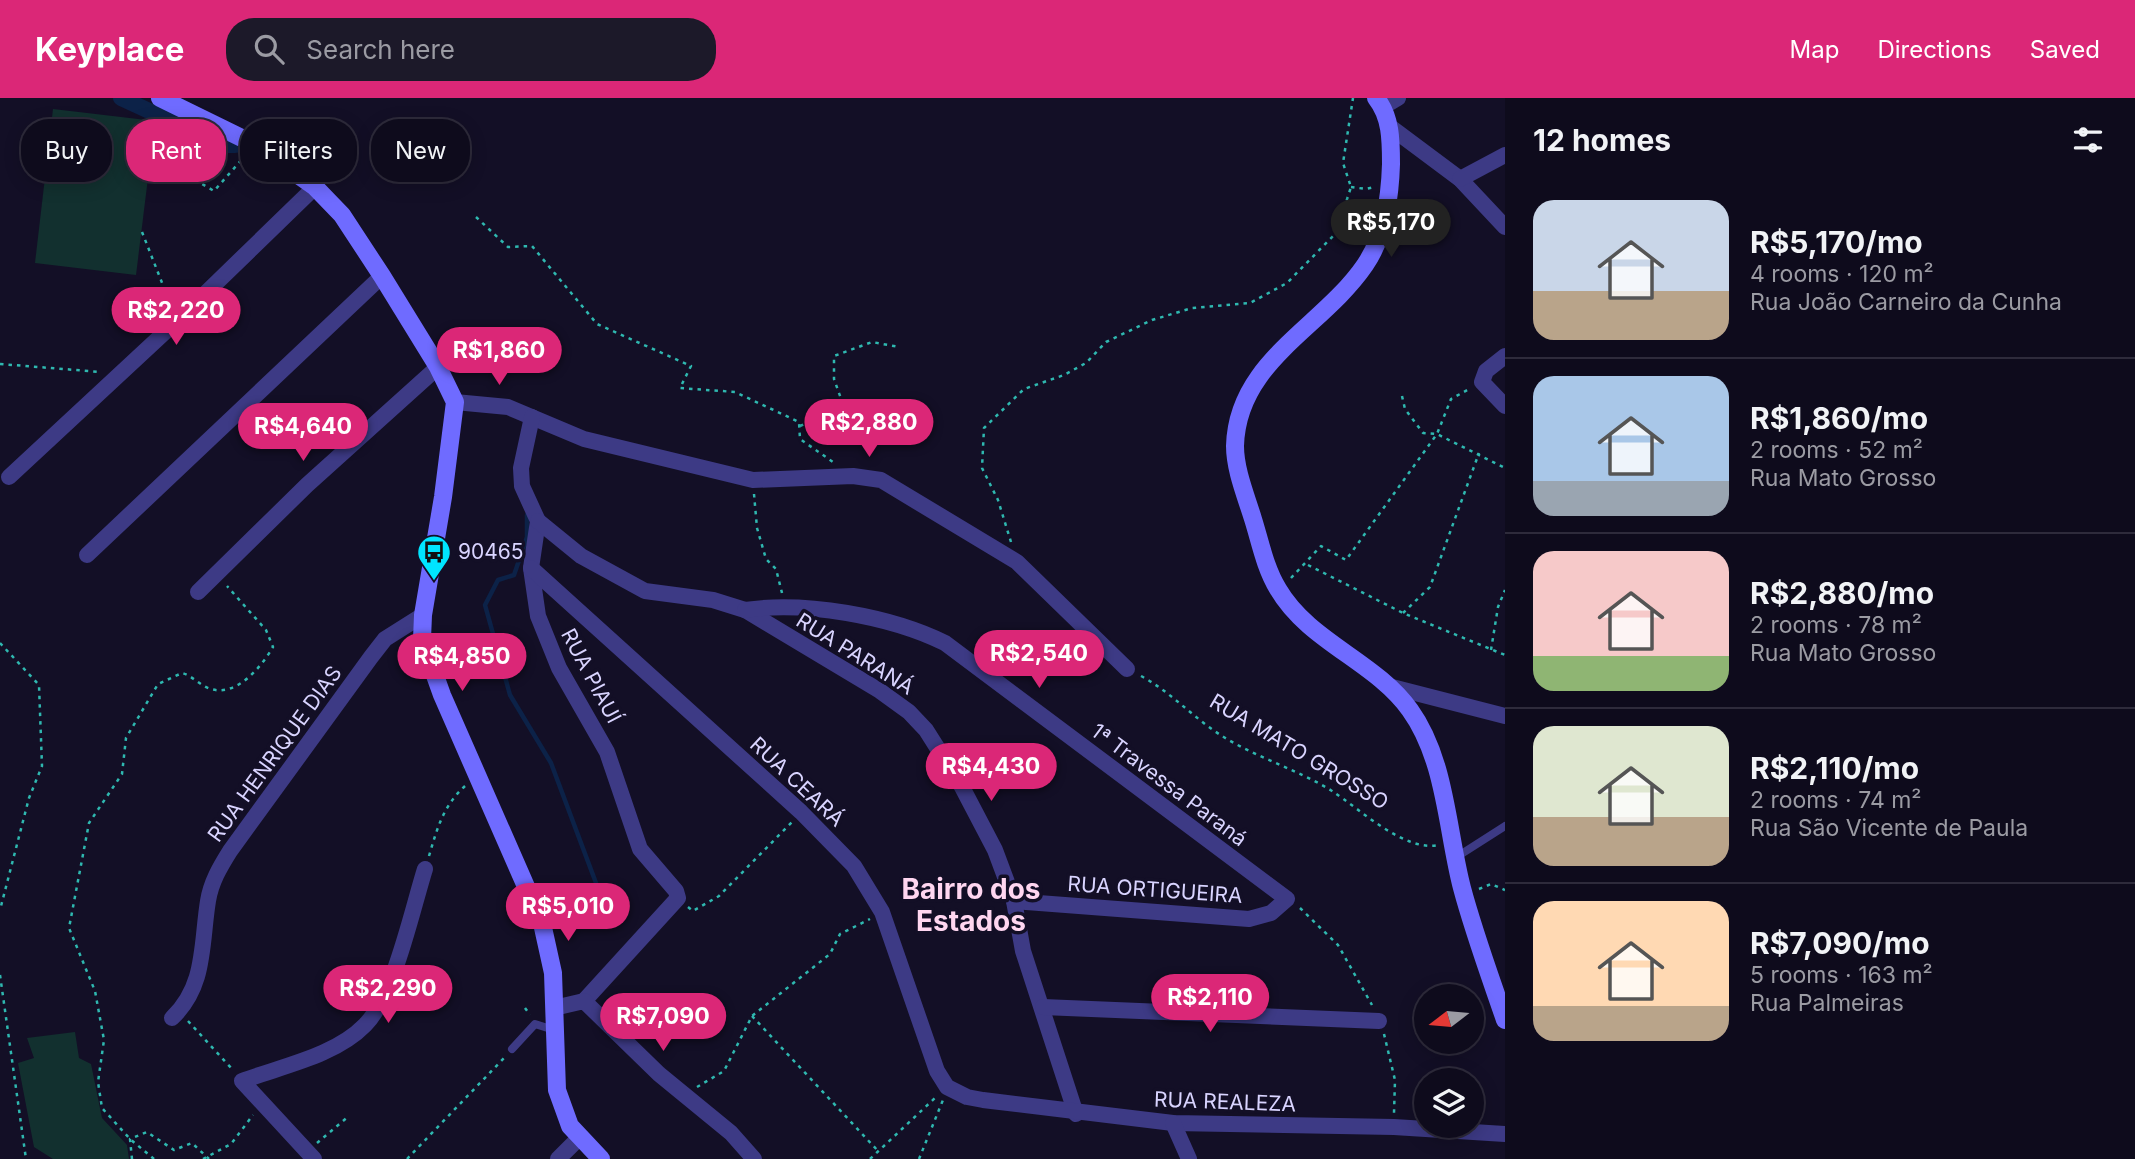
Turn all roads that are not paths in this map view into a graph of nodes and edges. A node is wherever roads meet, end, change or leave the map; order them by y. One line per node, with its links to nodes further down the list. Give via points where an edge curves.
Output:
1 (160, 98): 6 (street, via 254,144)
2 (1386, 101): 3 (street)
3 (1389, 126): 5 (street); 22 (street, via 1390,183 1383,227 1366,264 1255,380 1242,406 1235,450 1278,590 1303,620)
4 (1505, 155): 5 (street)
5 (1460, 179): 7 (street)
6 (314, 187): 8 (street, via 342,215); 14 (street)
7 (1505, 227)
8 (382, 276): 10 (street); 16 (street)
9 (1505, 356): 12 (street, via 1486,371 1482,382)
10 (438, 367): 11 (street); 18 (street, via 307,485)
11 (455, 402): 13 (street, via 489,403); 20 (street)
12 (1505, 406)
13 (532, 417): 15 (street, via 521,468 522,486); 21 (street, via 608,446 753,480 853,476 881,480 1017,562)
14 (9, 477)
15 (538, 521): 17 (street, RUA PIAUÍ); 19 (street, RUA PARANÁ, via 580,556 645,591 713,600)
16 (87, 555)
17 (531, 568): 29 (street, RUA PIAUÍ, via 538,616 554,657 607,752 640,849 678,898); 37 (street, RUA CEARÁ, via 802,812 853,866 882,912 930,1053)
18 (198, 592)
19 (745, 610): 27 (street, 1ª Travessa Paraná, via 785,605 905,627 945,643); 28 (street, RUA PARANÁ, via 880,691 926,730 995,850)
20 (422, 615): 31 (street, via 422,639 430,664 542,923 553,973); 32 (street, RUA HENRIQUE DIAS, via 385,639 251,817 225,859 208,900 203,960 186,1005)
21 (1127, 669)
22 (1392, 687): 23 (street); 25 (street, via 1425,737)
23 (1505, 716)
24 (1505, 827): 25 (lane)
25 (1453, 850): 33 (street)
26 (425, 869): 42 (street, via 387,989 365,1025 327,1050 242,1081)
27 (1287, 899): 28 (street, RUA ORTIGUEIRA, via 1271,913 1248,919)
28 (1014, 901): 30 (street, RUA PARANÁ, via 1023,951)
29 (584, 1002): 31 (street); 45 (street)
30 (1043, 1007): 34 (street); 38 (street, RUA PARANÁ)
31 (554, 1008): 35 (street)
32 (176, 1015)
33 (1505, 1020)
34 (1379, 1021)
35 (554, 1030): 36 (lane, via 535,1024); 41 (street, via 557,1090 562,1110)
36 (512, 1049)
37 (947, 1087): 38 (street, RUA REALEZA, via 967,1097)
38 (1076, 1114): 39 (street, RUA REALEZA)
39 (1173, 1123): 40 (street, RUA REALEZA); 46 (street)
40 (1505, 1134)
41 (579, 1139): 43 (street); 44 (street)
42 (310, 1155)
43 (558, 1159)
44 (601, 1159)
45 (754, 1159)
46 (1189, 1159)

